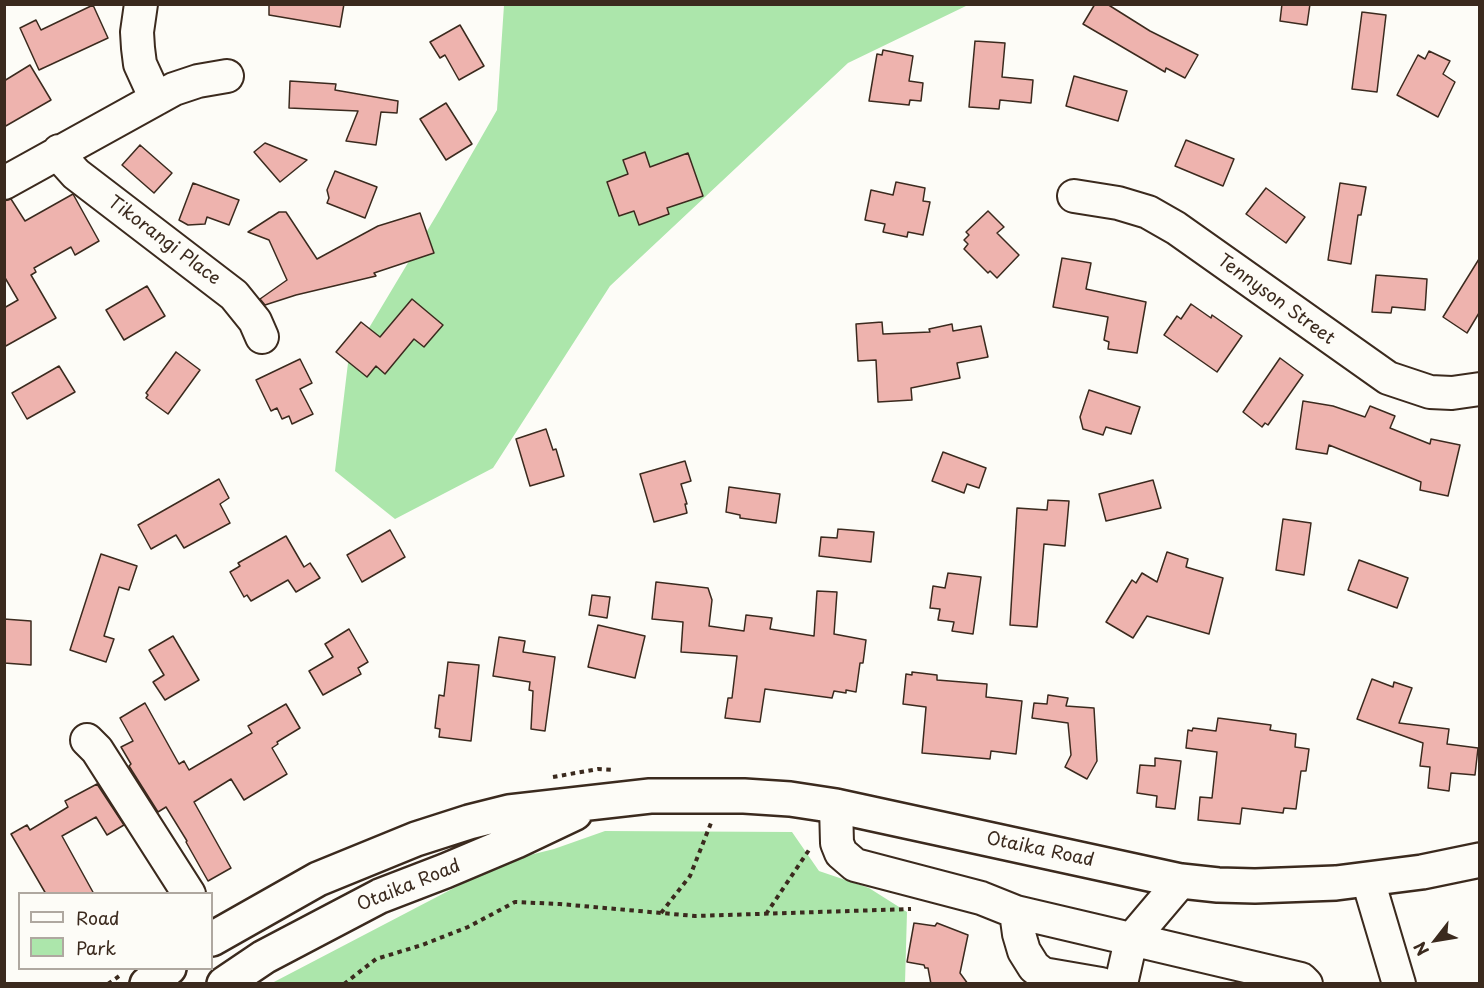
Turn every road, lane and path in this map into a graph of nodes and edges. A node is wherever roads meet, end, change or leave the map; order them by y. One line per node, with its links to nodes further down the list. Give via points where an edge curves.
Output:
1 (141, 4): 3 (street, via 137,32 140,64)
2 (227, 76): 3 (street, via 198,81)
3 (156, 99): 4 (street)
4 (59, 151): 5 (street); 7 (street, Tikorangi Place, via 76,174 234,294)
5 (4, 183)
6 (1074, 196): 8 (street, Tennyson Street, via 1148,212 1176,228 1388,378 1430,392)
7 (262, 336)
8 (1479, 389)
9 (87, 740): 17 (street)
10 (721, 795): 11 (highway, Otaika Road); 12 (highway, Otaika Road); 20 (path, via 690,876)
11 (601, 800): 22 (highway, Otaika Road, via 509,812 416,838 318,879); 26 (highway, Otaika Road, via 506,846 380,896 264,957)
12 (836, 806): 16 (highway, Otaika Road); 19 (street, via 837,843 841,853 855,865 981,898)
13 (814, 841): 21 (path)
14 (1479, 860): 15 (highway, Otaika Road)
15 (1368, 880): 16 (highway, Otaika Road, via 1255,886); 31 (street)
16 (1181, 881): 23 (street)
17 (188, 892)
18 (916, 909): 21 (path)
19 (1016, 912): 23 (street); 28 (street, via 1024,951 1034,967 1044,974)
20 (661, 913): 21 (path); 27 (path, via 515,902 468,927 376,959)
21 (766, 914)
22 (213, 935)
23 (1131, 940): 29 (street); 30 (street, via 1301,979)
24 (168, 970): 25 (highway)
25 (147, 984)
26 (224, 984)
27 (344, 984)
28 (1101, 984)
29 (1121, 984)
30 (1306, 984)
31 (1398, 984)

